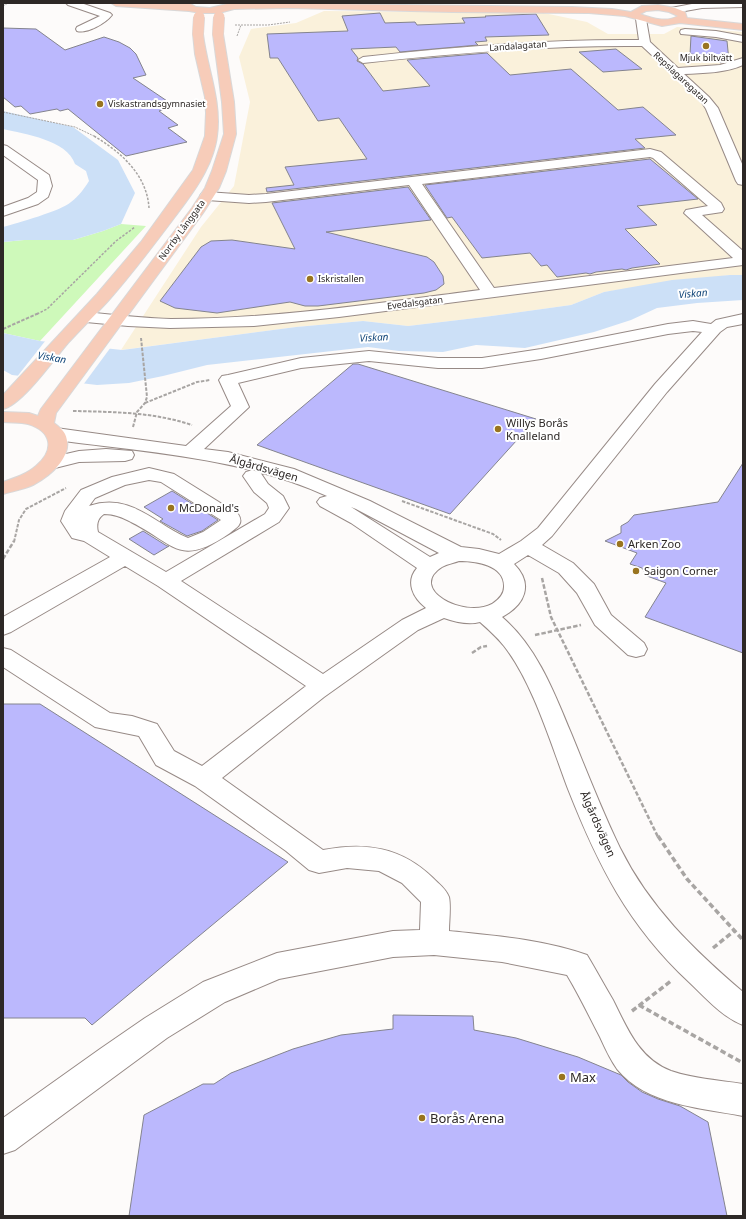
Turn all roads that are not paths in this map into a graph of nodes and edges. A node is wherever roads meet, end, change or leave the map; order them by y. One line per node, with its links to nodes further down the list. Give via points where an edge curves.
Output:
1 (71, 3): 14 (street, via 107,15)
2 (116, 3): 3 (main road)
3 (119, 3): 8 (main road)
4 (359, 3): 9 (main road, via 450,6 560,5)
5 (743, 4): 10 (street, via 702,5)
6 (345, 5): 7 (main road); 9 (main road, via 453,9 575,9)
7 (233, 6): 8 (main road, via 209,10); 24 (main road, Norrby Långgata, bridge, via 219,17 218,34 230,134 220,171)
8 (192, 9): 32 (main road, Norrby Långgata, bridge, via 211,97 212,113 211,136 200,170 146,245)
9 (640, 14): 10 (main road, via 658,8); 11 (main road); 17 (street, Repslagaregatan)
10 (677, 15): 11 (main road); 12 (main road); 13 (main road)
11 (664, 22): 17 (street, via 653,30)
12 (743, 22)
13 (743, 26)
14 (82, 29)
15 (685, 32): 16 (street)
16 (743, 39)
17 (645, 43): 18 (street, Landalagatan, via 543,44); 20 (street, Repslagaregatan)
18 (363, 60)
19 (743, 62): 20 (street, via 724,67)
20 (674, 71): 23 (street, Repslagaregatan, via 712,108)
21 (3, 149): 25 (street, via 44,178 45,186 43,194 33,201)
22 (413, 180): 24 (street, via 256,199); 26 (street, via 650,153 657,155 716,206 717,209 691,213); 31 (street)
23 (743, 181)
24 (207, 196): 34 (main road, Norrby Långgata)
25 (3, 212)
26 (731, 248): 27 (street); 30 (street)
27 (715, 250)
28 (700, 252): 29 (street)
29 (662, 257)
30 (743, 260): 31 (street, Evedalsgatan)
31 (490, 293): 34 (street, Evedalsgatan, via 378,308 225,323)
32 (86, 317): 34 (street, Evedalsgatan); 36 (main road, Norrby Långgata)
33 (743, 319): 35 (street, via 722,323)
34 (114, 321): 38 (main road, Norrby Långgata, via 47,413)
35 (714, 329): 39 (street, via 693,326 668,329 482,363 438,363 369,356 301,363 228,380 240,407); 44 (street, via 661,388 545,532)
36 (3, 404)
37 (3, 417): 38 (main road, via 28,419)
38 (50, 429): 39 (street, Ålgårdsvägen); 40 (main road, via 59,442 59,450)
39 (191, 452): 45 (street, Ålgårdsvägen, via 272,469 330,490 398,522)
40 (51, 463): 41 (street, Ålgårdsvägen, via 87,455 134,455); 42 (main road, via 36,476)
41 (253, 476): 48 (street, Ålgårdsvägen, via 294,488 331,504); 49 (street, via 261,488 276,500 279,508 272,518)
42 (4, 489)
43 (88, 535): 43 (street, via 88,519 93,512 101,508 113,508 128,513 187,545 196,543 228,525 231,518 167,478 148,474 119,481 88,494 71,521 79,534); 46 (street)
44 (528, 546): 47 (street); 53 (street, via 566,568 586,589 603,620)
45 (457, 554): 47 (street, via 487,557); 48 (street, via 441,558)
46 (125, 557): 49 (street); 52 (street)
47 (500, 563): 51 (street, via 510,572 515,582 515,592 510,602 500,610)
48 (429, 566): 50 (street, via 422,574 421,589 430,603)
49 (166, 581): 55 (street)
50 (441, 610): 51 (street, via 455,615); 55 (street, via 410,625)
51 (486, 615): 58 (street, Ålgårdsvägen, via 512,640 528,665 544,696 598,829 629,890 663,938)
52 (3, 627)
53 (636, 649)
54 (3, 656): 56 (street, via 104,721 148,730 165,758)
55 (323, 686): 56 (street)
56 (204, 779): 57 (street, via 319,862 347,857 383,860 412,875 435,898)
57 (434, 942): 59 (street, via 502,949 577,964 621,1050 631,1062 652,1078 674,1086); 60 (street, via 392,944 277,966 214,992 111,1058)
58 (743, 1011)
59 (743, 1100)
60 (3, 1138)

